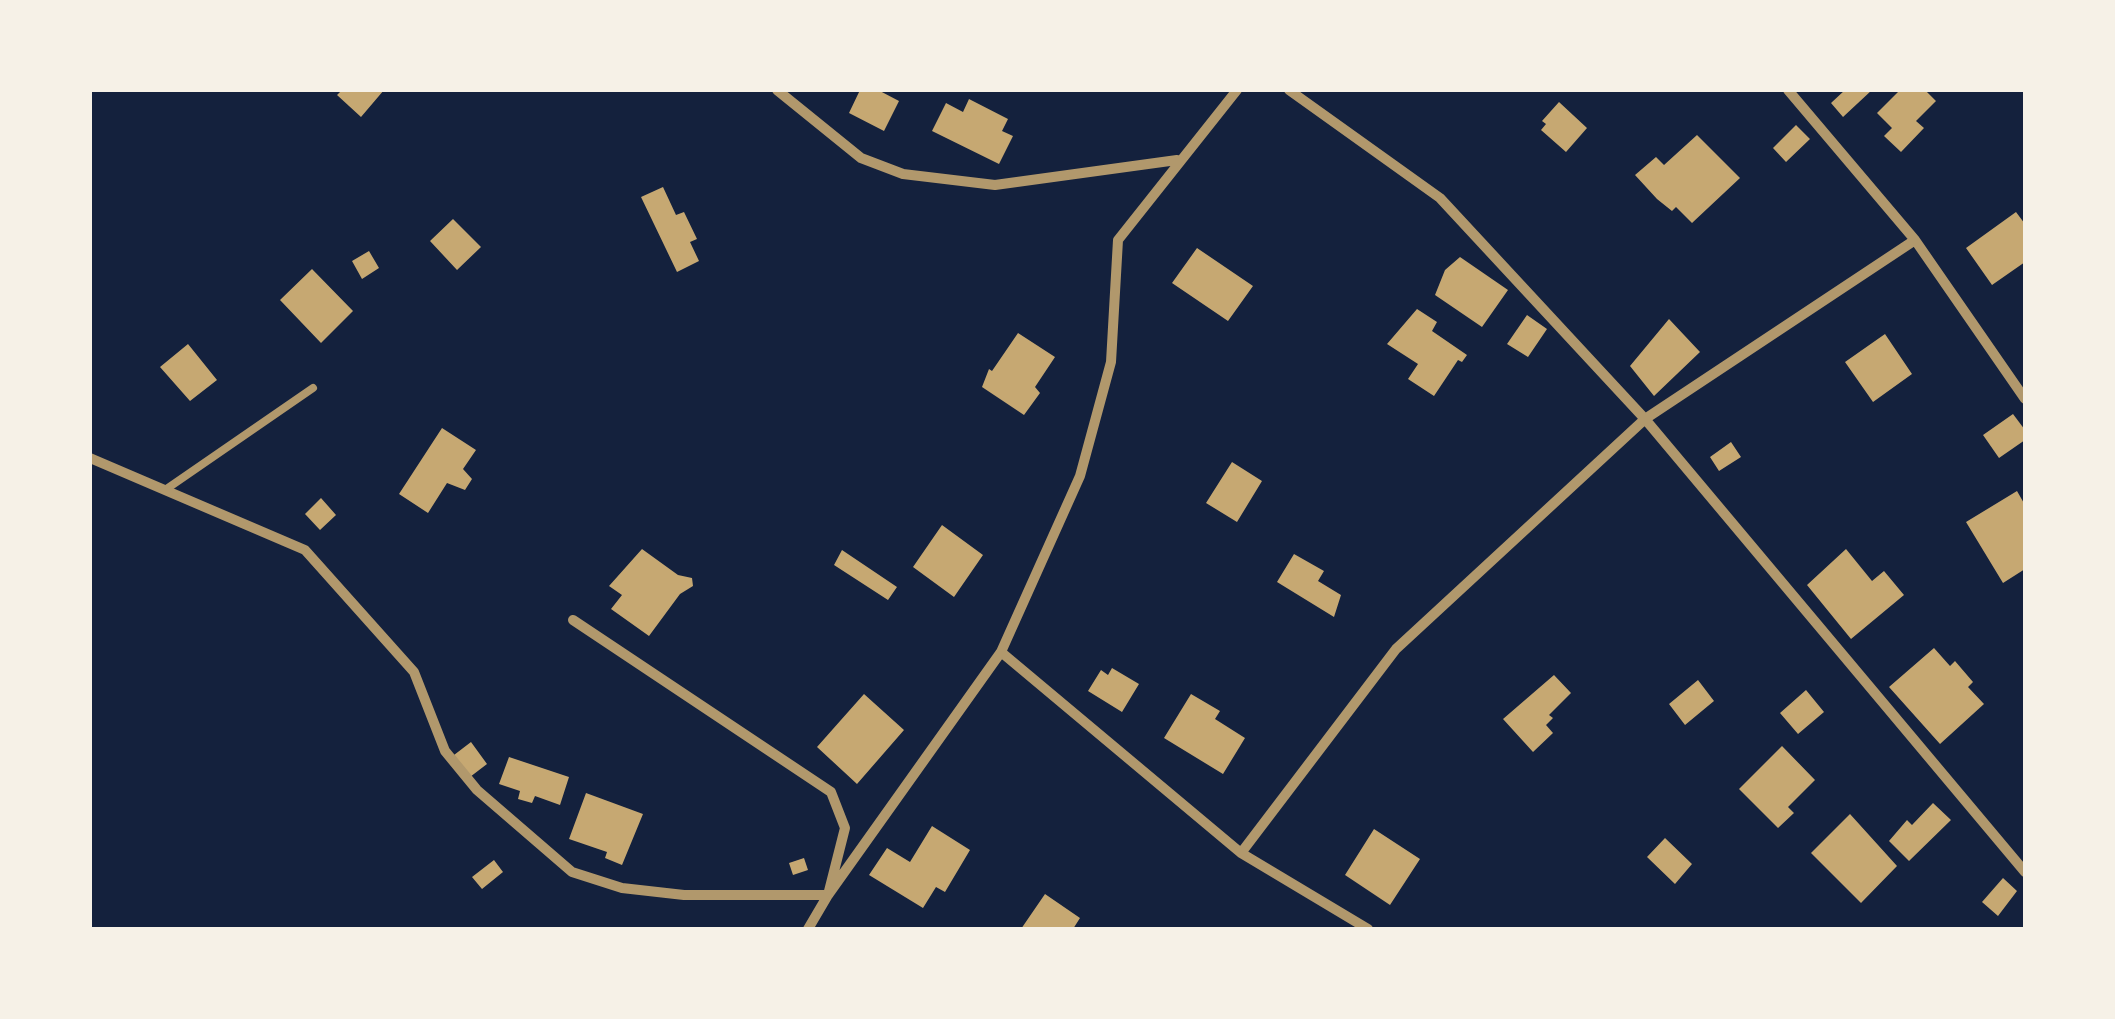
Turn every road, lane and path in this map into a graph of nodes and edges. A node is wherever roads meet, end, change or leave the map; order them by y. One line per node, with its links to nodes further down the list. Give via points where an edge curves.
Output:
1 (776, 90): 5 (street, via 861,158 902,174 995,186)
2 (1236, 90): 5 (street)
3 (1290, 90): 9 (street, via 1440,198)
4 (1788, 90): 6 (street)
5 (1177, 160): 13 (street, via 1118,240 1111,362 1080,476)
6 (1915, 240): 8 (street); 9 (street)
7 (313, 388): 11 (lane)
8 (2025, 399)
9 (1646, 419): 14 (street, via 1396,649); 15 (street)
10 (90, 458): 11 (street)
11 (165, 490): 16 (street, via 306,550 414,672 445,751 477,790 572,872 622,888 684,895)
12 (573, 620): 16 (street, via 831,792 845,828)
13 (1001, 652): 14 (street); 16 (street)
14 (1241, 853): 18 (street)
15 (2025, 872)
16 (828, 895): 17 (street)
17 (808, 929)
18 (1368, 929)

